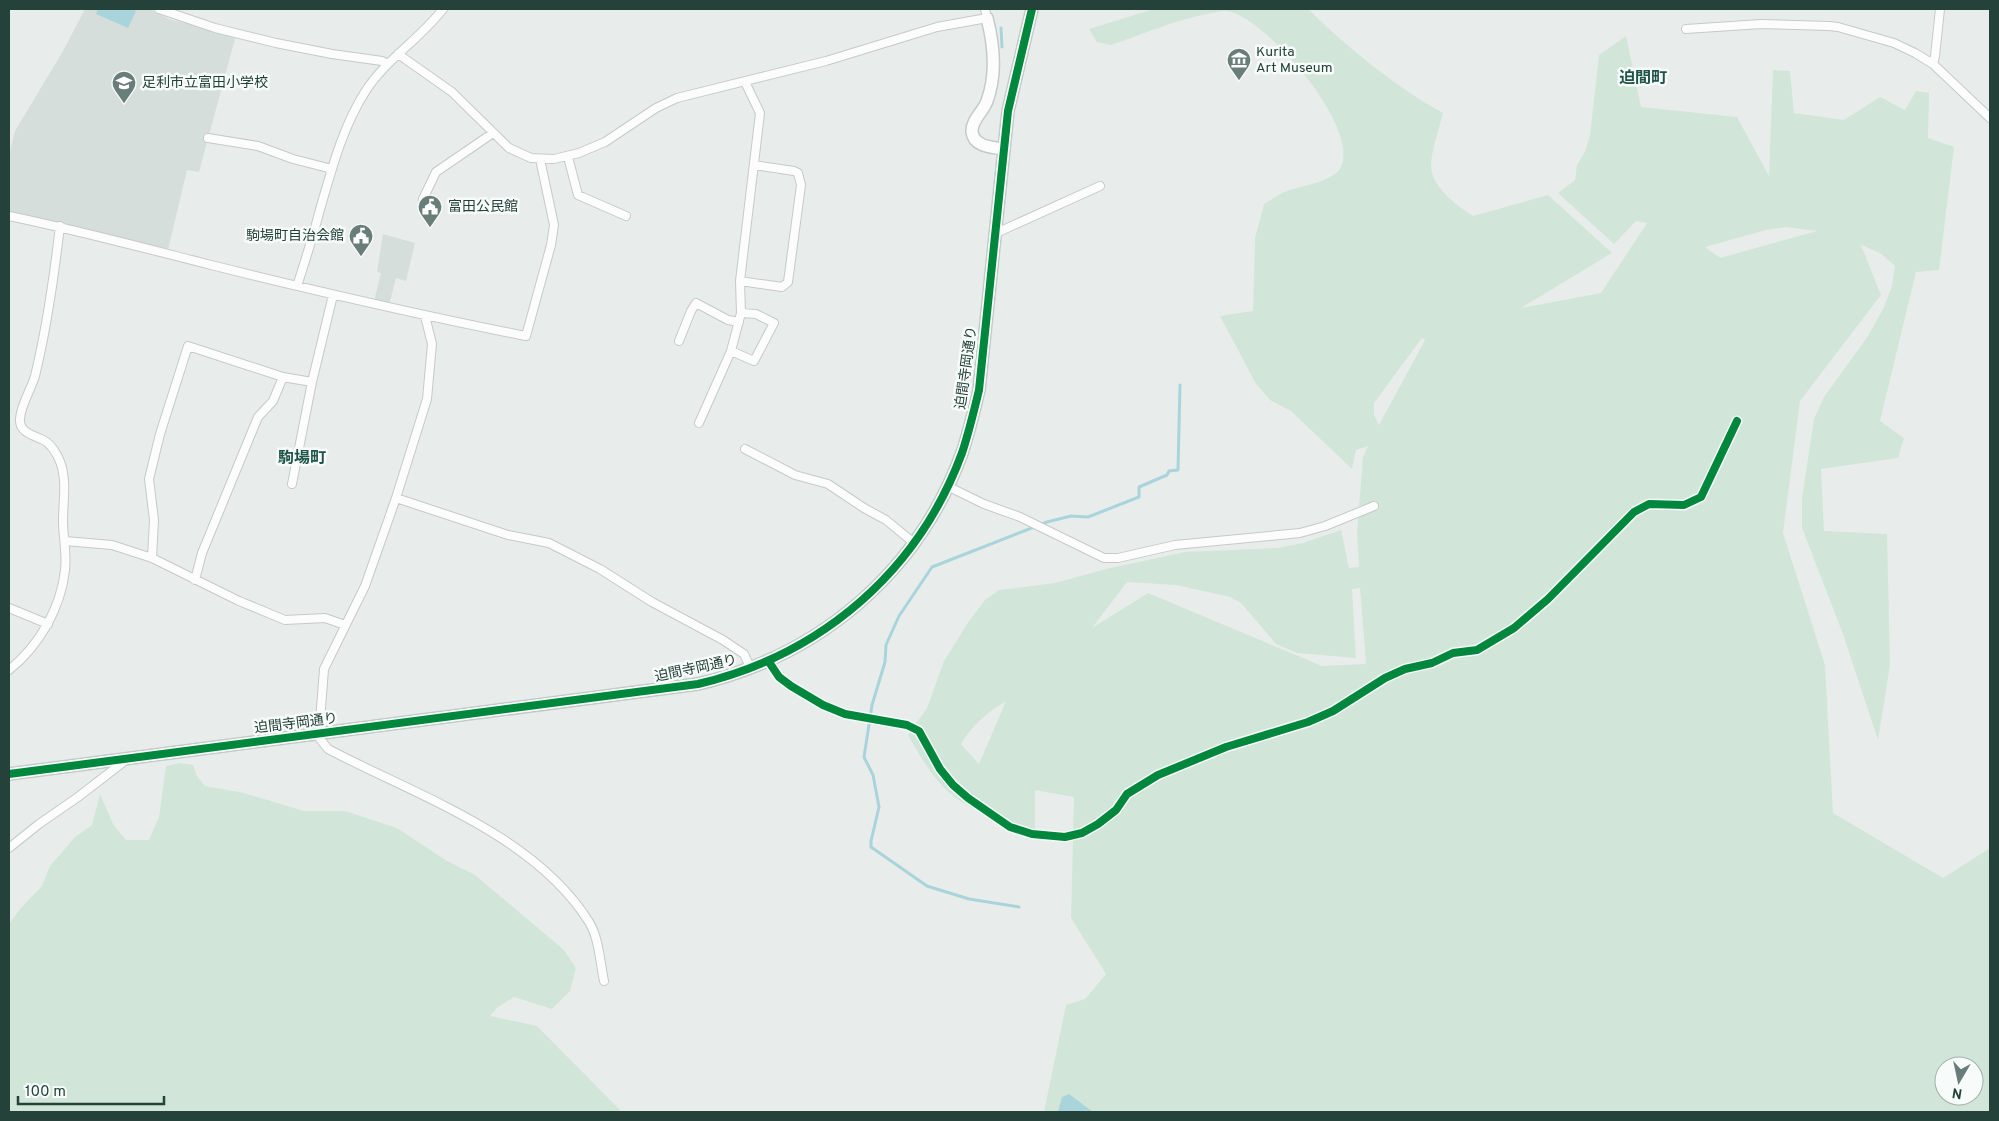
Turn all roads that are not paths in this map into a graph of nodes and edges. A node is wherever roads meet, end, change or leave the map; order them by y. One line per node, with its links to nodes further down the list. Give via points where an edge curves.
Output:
1 (160, 9): 8 (street, via 215,28)
2 (443, 9): 7 (street)
3 (1032, 9): 14 (street, 迫間寺岡通り, via 1015,77)
4 (1940, 9): 9 (street)
5 (986, 13): 10 (street); 14 (street, via 993,46 993,69 988,99 972,132 984,146)
6 (1686, 29): 9 (street, via 1761,24 1838,27 1894,43)
7 (398, 54): 8 (street); 12 (street, via 452,92)
8 (388, 64): 18 (street, via 360,99)
9 (1933, 64): 11 (street)
10 (745, 82): 15 (street, via 666,102 605,142); 17 (street, via 760,113)
11 (1990, 118)
12 (493, 133): 16 (street, via 515,152); 20 (street, via 436,172)
13 (208, 138): 18 (street, via 258,146)
14 (1003, 149): 24 (street, 迫間寺岡通り)
15 (568, 157): 16 (street); 22 (street, via 578,195)
16 (540, 159): 29 (street, via 554,225 526,336)
17 (754, 165): 25 (street); 25 (street, via 794,171 798,173 801,186 788,282 782,287)
18 (332, 169): 26 (street)
19 (1100, 186): 24 (street)
20 (423, 198)
21 (9, 216): 23 (street)
22 (626, 216)
23 (60, 226): 26 (street); 42 (street, via 50,308 35,378 20,421 29,434 52,448 62,467)
24 (994, 234): 39 (street, 迫間寺岡通り, via 979,390 971,425)
25 (740, 281): 28 (street)
26 (297, 286): 27 (street)
27 (333, 295): 29 (street); 34 (street)
28 (741, 313): 30 (street); 32 (street, via 756,314 774,324 754,361)
29 (425, 316): 40 (street, via 432,344 427,399)
30 (739, 322): 31 (street, via 728,320 696,303); 32 (street)
31 (679, 341)
32 (731, 351): 36 (street)
33 (283, 377): 34 (street); 44 (street, via 188,346 149,480 154,520); 45 (street, via 273,400 258,417 202,553)
34 (312, 382): 38 (street)
35 (1737, 421): 49 (street, via 1701,497 1684,506 1648,504 1634,512 1514,628 1477,650 1453,653 1385,678 1346,704 1308,722 1226,747 1158,775 1127,794 1116,810 1082,833 1065,837 1032,834 1010,827 953,785 919,731 907,725 845,714 823,705 791,686)
36 (699, 423)
37 (745, 448): 43 (street, via 795,474 828,484 886,520)
38 (292, 484)
39 (947, 486): 41 (street, via 1104,558 1118,558 1175,545 1300,534); 43 (street, 迫間寺岡通り)
40 (396, 498): 48 (street, via 365,586); 50 (street, via 508,536 549,543 723,640 744,654)
41 (1374, 506)
42 (65, 540): 44 (street, via 112,545); 47 (street, via 66,569)
43 (914, 543): 49 (street, 迫間寺岡通り, via 878,586 840,619)
44 (152, 558): 45 (street)
45 (196, 580): 48 (street, via 285,620 324,618)
46 (9, 608): 47 (street)
47 (48, 624): 51 (street)
48 (345, 625): 52 (street, via 324,669)
49 (769, 662): 50 (street, 迫間寺岡通り)
50 (751, 669): 52 (street, 迫間寺岡通り, via 670,689)
51 (9, 670)
52 (319, 734): 53 (street, 迫間寺岡通り); 56 (street, via 328,748 461,814 515,847 543,870 590,923)
53 (129, 758): 54 (street, 迫間寺岡通り); 55 (street)
54 (9, 774)
55 (9, 848)
56 (604, 981)

